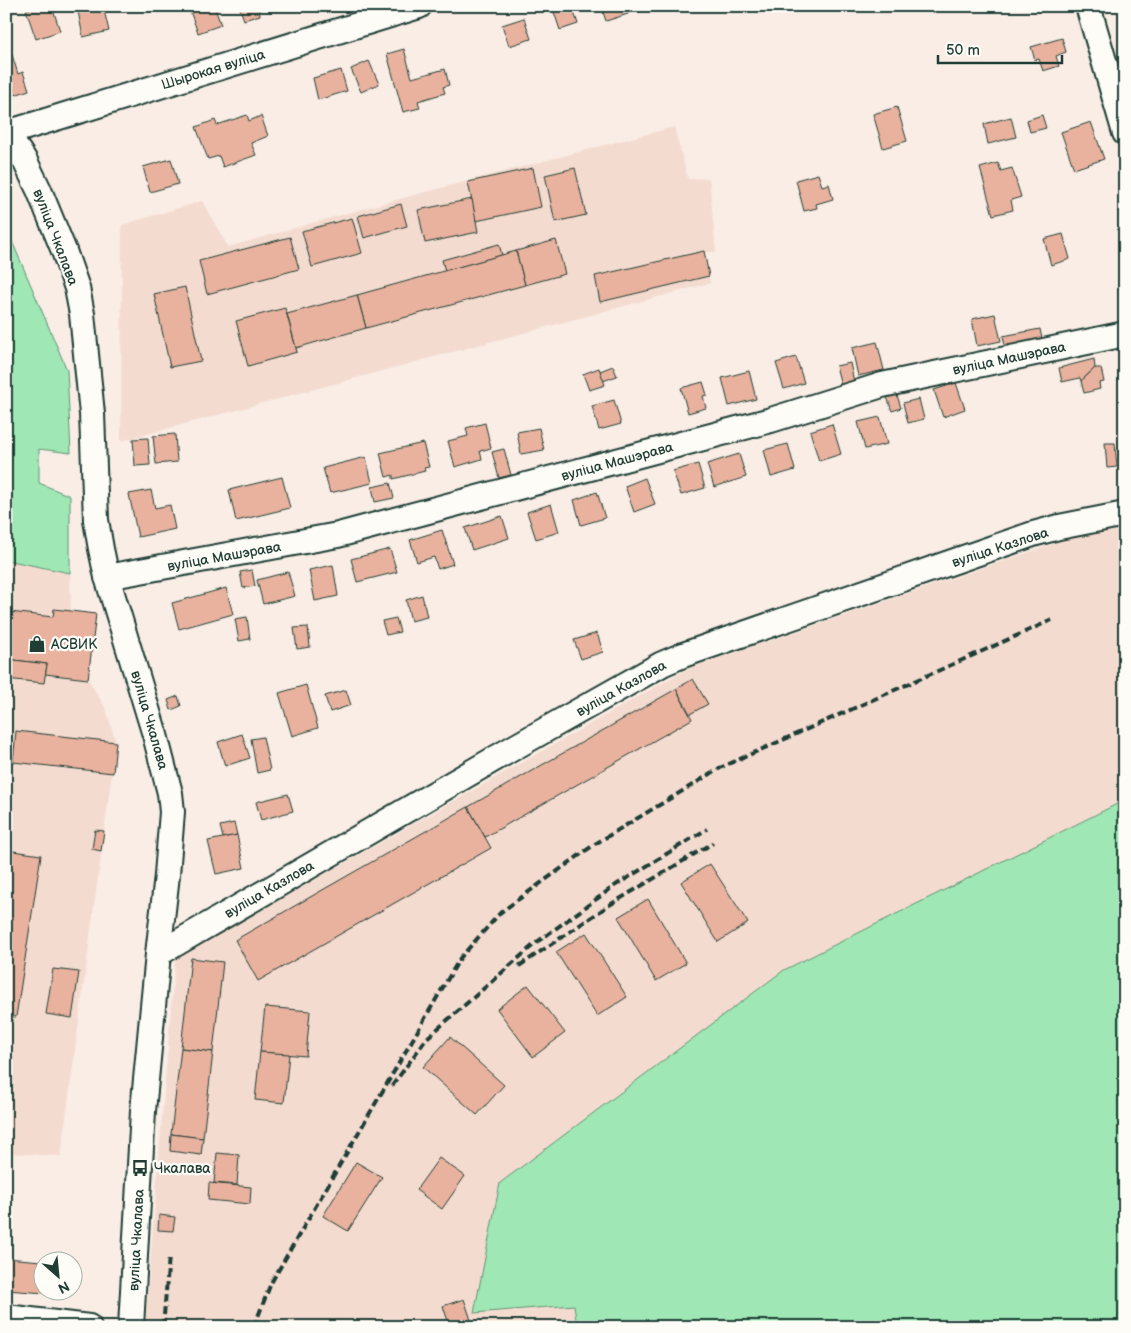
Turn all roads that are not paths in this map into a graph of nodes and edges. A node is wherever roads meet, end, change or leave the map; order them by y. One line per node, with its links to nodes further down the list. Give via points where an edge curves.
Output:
1 (419, 6): 3 (street, Шырокая вуліца)
2 (1088, 6): 4 (street)
3 (7, 133): 7 (street, вуліца Чкалава, via 39,190 77,288 92,414 96,520)
4 (1125, 133)
5 (1125, 334): 7 (street, вуліца Машэрава, via 882,384 771,420 338,535)
6 (1125, 514): 8 (street, вуліца Казлова, via 1033,534 662,664)
7 (107, 577): 8 (street, вуліца Чкалава, via 156,735 170,793 172,812)
8 (158, 954): 11 (street, вуліца Чкалава, via 143,1111)
9 (6, 1317): 10 (street)
10 (89, 1327)
11 (131, 1327)

